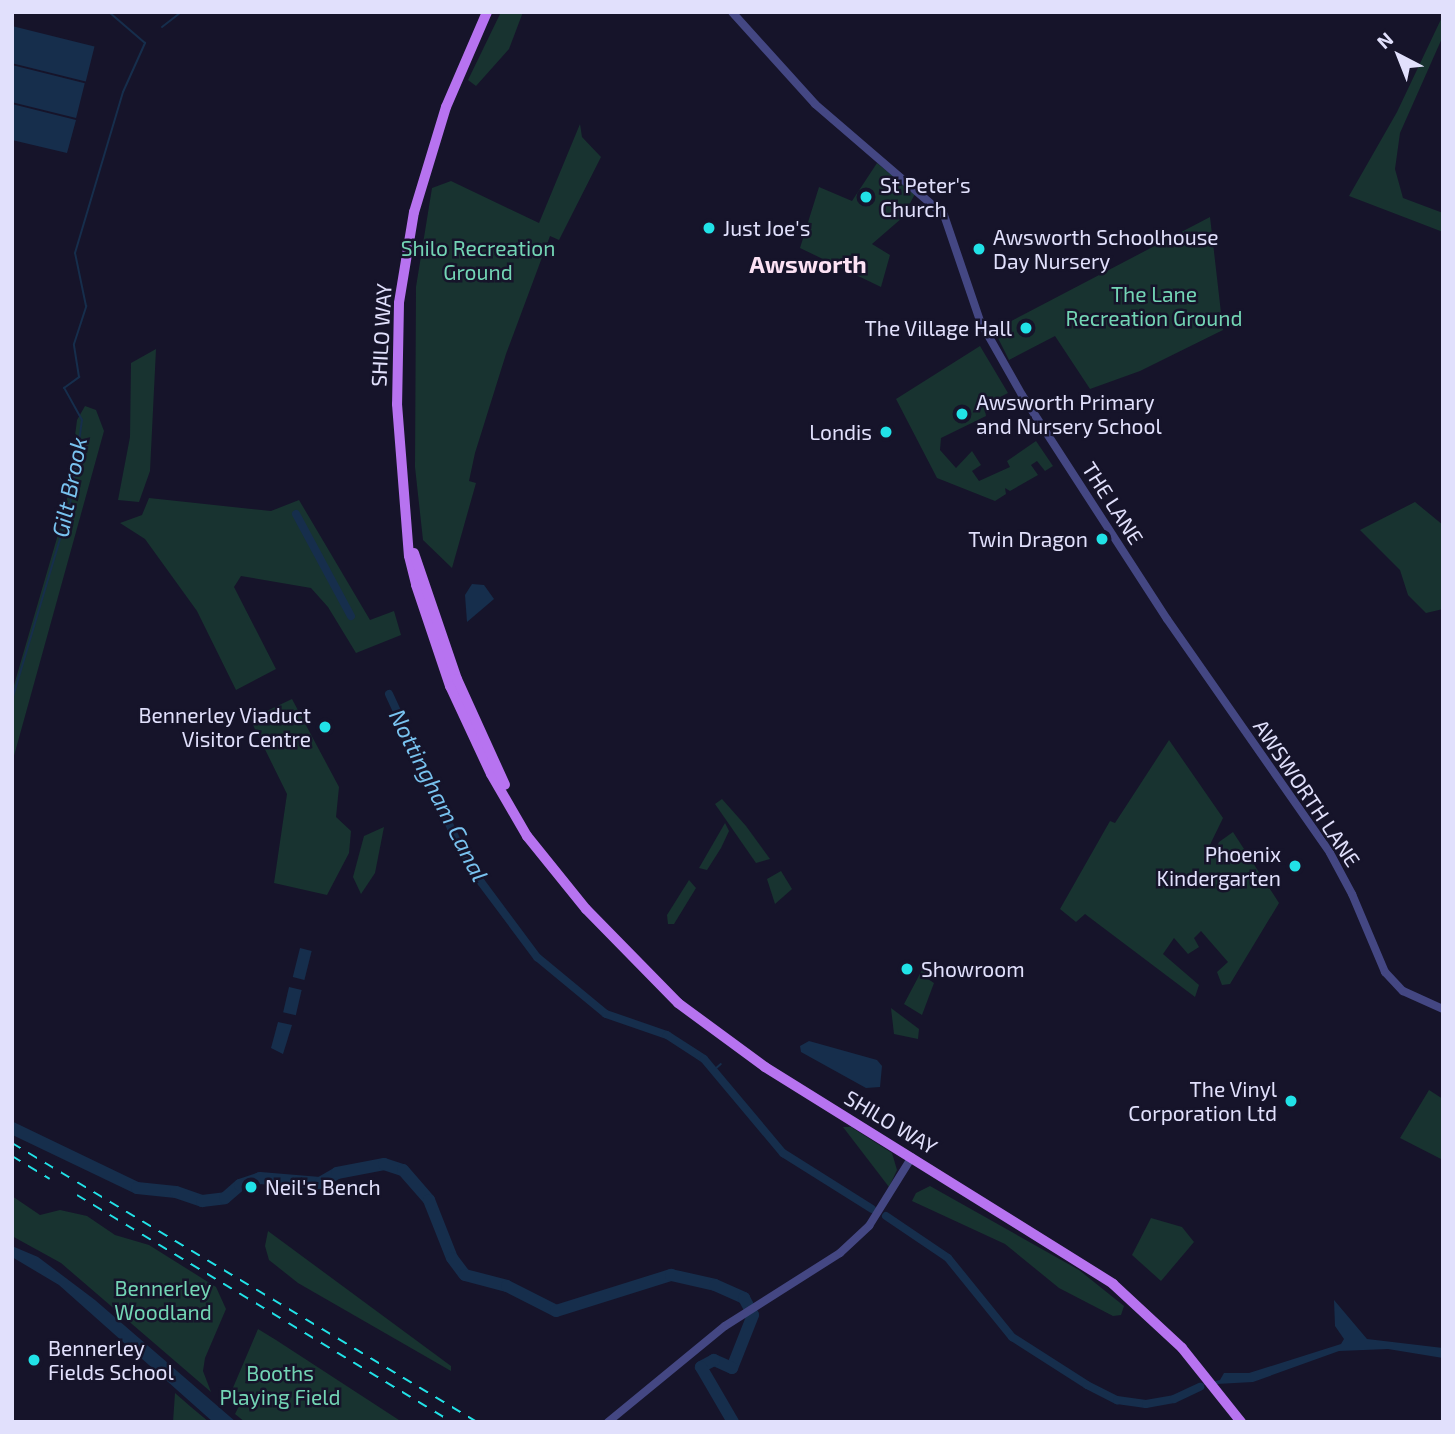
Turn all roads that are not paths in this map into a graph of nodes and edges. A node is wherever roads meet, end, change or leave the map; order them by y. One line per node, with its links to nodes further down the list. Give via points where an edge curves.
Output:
1 (487, 12): 5 (main road, SHILO WAY, via 434,142 405,262 397,348 397,417 410,547 457,679 534,840 604,930 678,1003 765,1067)
2 (732, 12): 3 (street, THE LANE, via 816,104 948,220 980,321)
3 (1167, 619): 4 (street, AWSWORTH LANE, via 1335,862 1385,972 1403,991)
4 (1443, 1009)
5 (912, 1157): 6 (street, via 859,1236 824,1266 740,1317); 7 (main road, SHILO WAY, via 1120,1290 1182,1348)
6 (608, 1422)
7 (1241, 1422)

